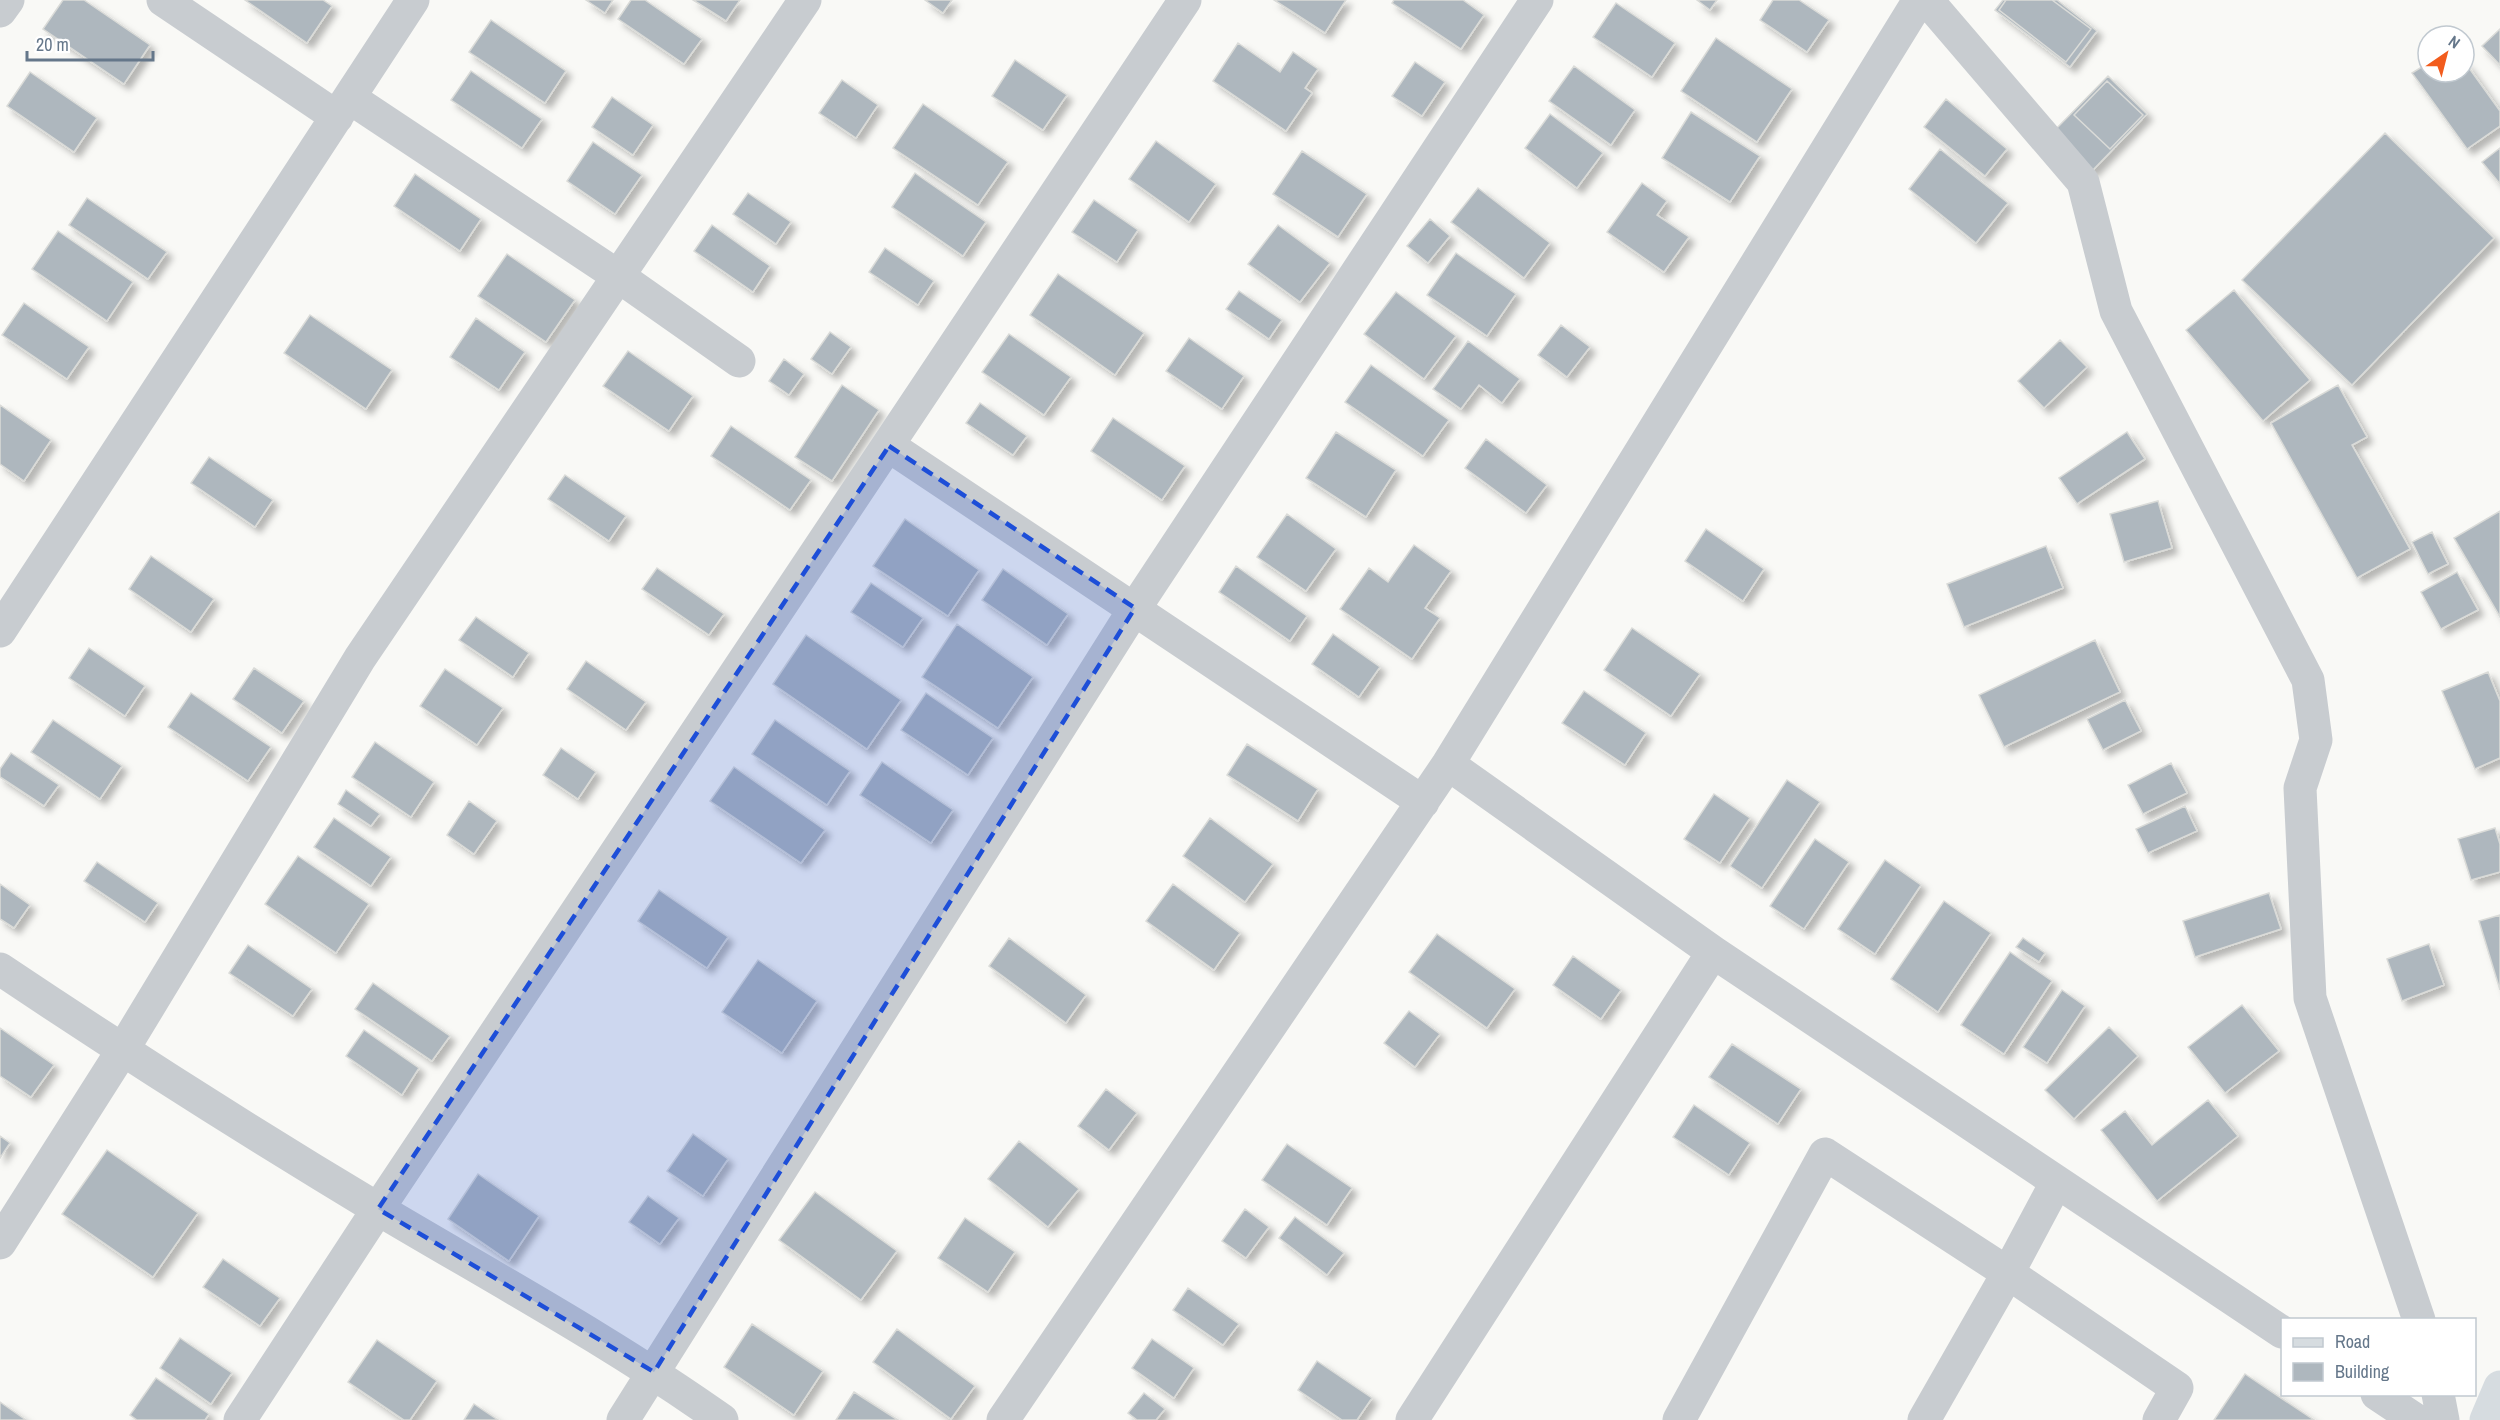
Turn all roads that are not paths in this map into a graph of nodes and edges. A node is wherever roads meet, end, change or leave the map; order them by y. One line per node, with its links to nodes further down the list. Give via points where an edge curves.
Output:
1 (8, 0): 9 (street)
2 (163, 0): 10 (street)
3 (413, 0): 10 (street)
4 (805, 0): 11 (street)
5 (1185, 0): 13 (street)
6 (1537, 0): 14 (street)
7 (1919, 0): 16 (street)
8 (1927, 0): 25 (street, via 2083,182 2116,311 2308,680 2316,740 2300,788 2310,998)
9 (0, 11)
10 (343, 107): 11 (street); 15 (street)
11 (618, 276): 12 (street); 20 (street, via 360,658)
12 (739, 361)
13 (889, 446): 14 (street); 22 (street)
14 (1134, 608): 17 (street); 27 (street)
15 (0, 631)
16 (1448, 764): 17 (street); 18 (street)
17 (1423, 802): 34 (street)
18 (1713, 952): 21 (street); 35 (street)
19 (0, 969): 20 (street)
20 (122, 1051): 22 (street); 23 (street)
21 (2056, 1183): 24 (street); 26 (street)
22 (378, 1209): 27 (street); 31 (street)
23 (0, 1243)
24 (2008, 1273): 36 (street, via 1825,1154); 37 (street); 38 (street, via 2177,1388)
25 (2418, 1318)
26 (2281, 1331)
27 (654, 1372): 32 (street); 33 (street)
28 (2500, 1387): 41 (main road)
29 (2380, 1396): 39 (street)
30 (2438, 1396): 40 (street)
31 (240, 1420)
32 (623, 1420)
33 (722, 1420)
34 (1003, 1420)
35 (1412, 1420)
36 (1679, 1420)
37 (1924, 1420)
38 (2159, 1420)
39 (2416, 1420)
40 (2443, 1420)
41 (2486, 1420)

